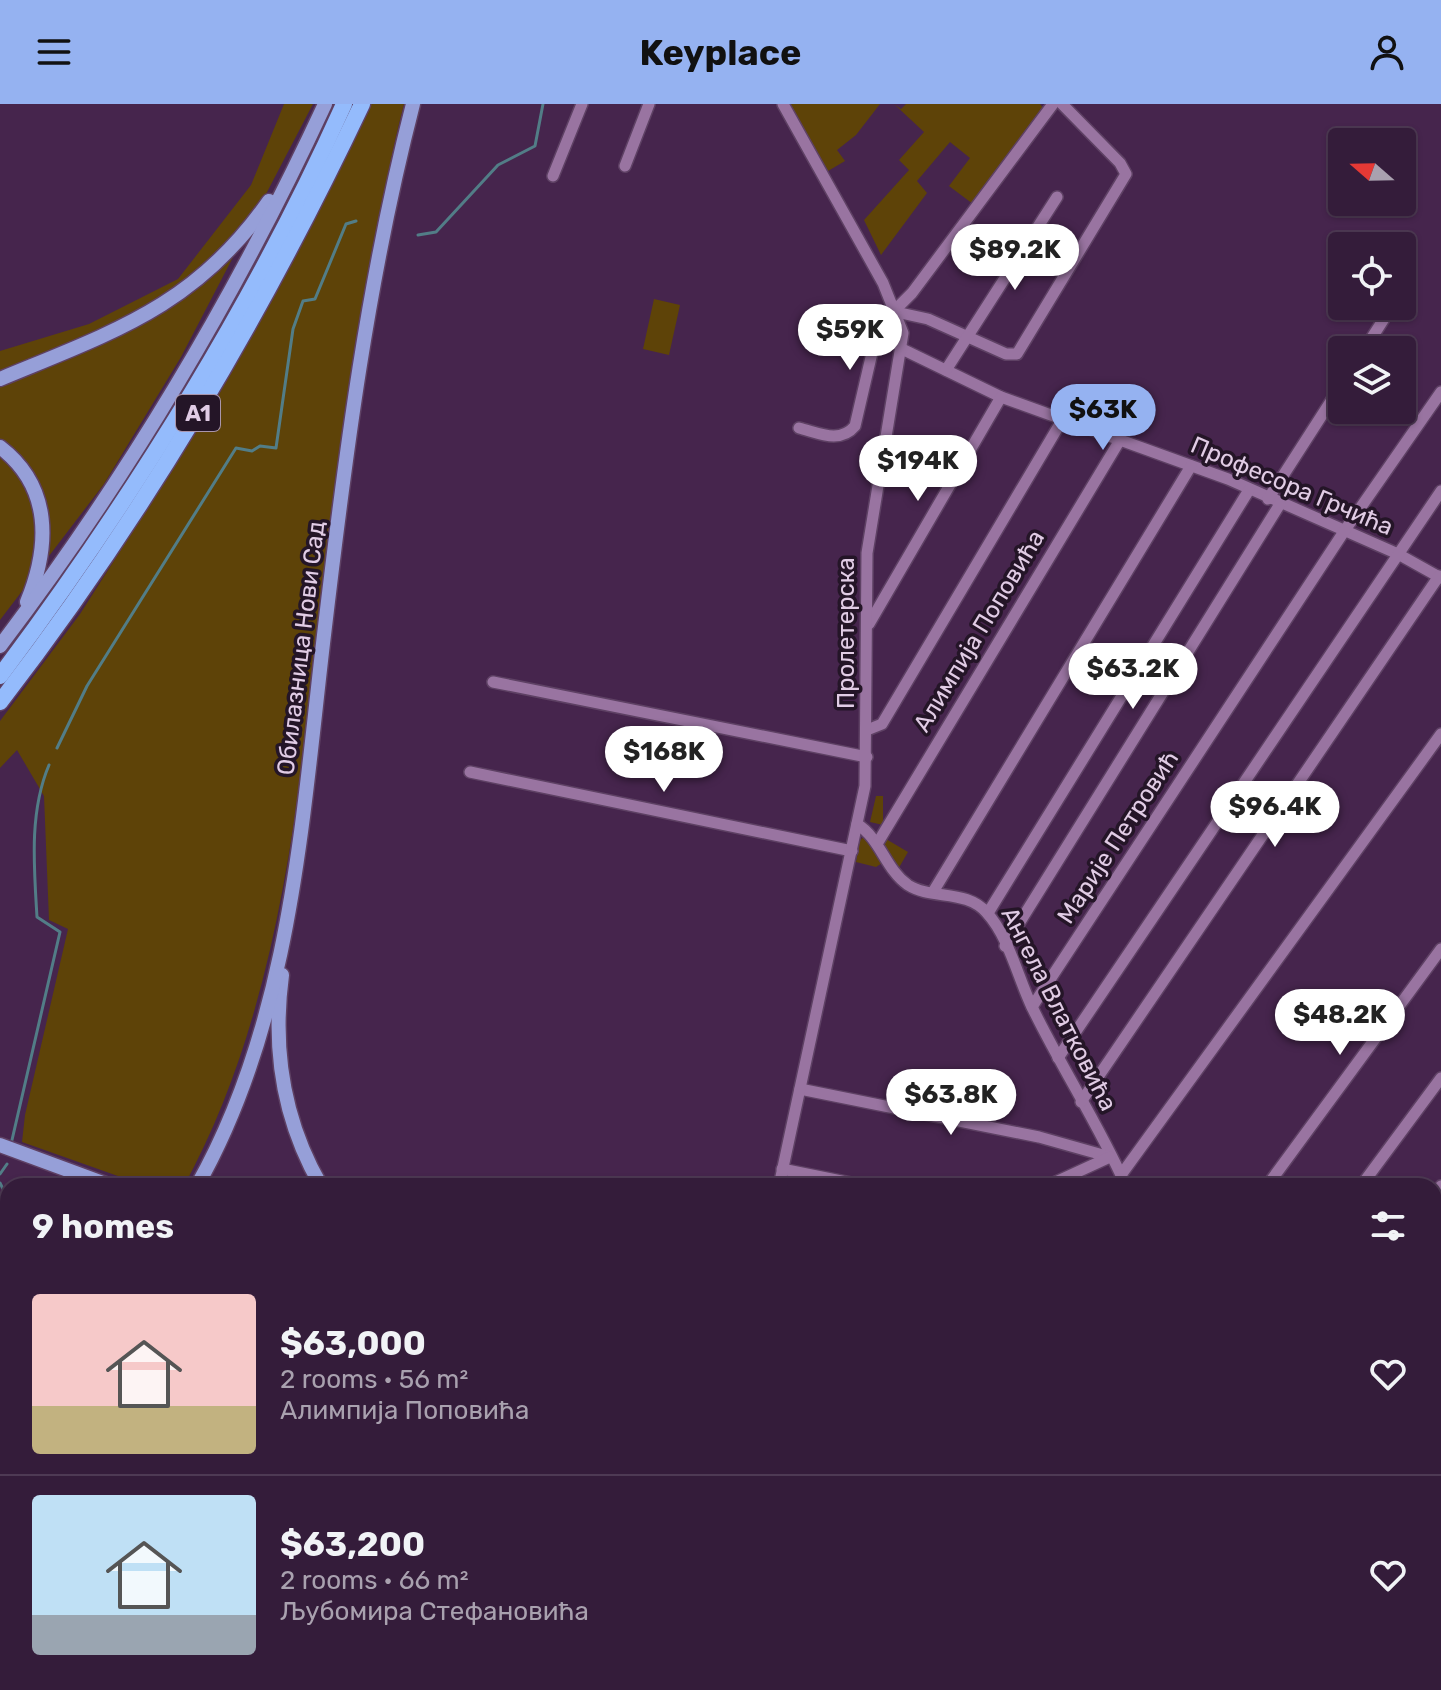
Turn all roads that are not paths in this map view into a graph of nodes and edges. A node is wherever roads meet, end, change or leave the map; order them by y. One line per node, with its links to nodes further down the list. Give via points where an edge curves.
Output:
1 (325, 104): 12 (main road)
2 (344, 104): 39 (highway, A1, via 282,230 179,415)
3 (362, 104): 41 (highway, A1, via 296,238 193,421 62,620)
4 (413, 104): 51 (main road, Обилазница Нови Сад, via 351,421 304,814)
5 (582, 104): 14 (street)
6 (649, 104): 13 (street)
7 (783, 104): 16 (street, Пролетерска)
8 (1053, 104): 16 (street)
9 (1062, 104): 11 (street)
10 (1078, 104): 11 (street)
11 (1076, 118): 17 (street, via 1124,169 1124,180 1017,354)
12 (301, 154): 20 (main road, via 253,224 191,287 128,325); 36 (main road, via 180,378)
13 (625, 166)
14 (553, 176)
15 (1057, 197): 17 (street)
16 (896, 312): 17 (street); 18 (street, Пролетерска); 25 (street, via 878,327 855,426 838,438)
17 (967, 335): 19 (street)
18 (902, 349): 19 (street, Професора Грчића); 37 (street, Пролетерска, via 867,553)
19 (946, 370): 22 (street, Професора Грчића)
20 (0, 379)
21 (1441, 392): 33 (street, Марије Петровић)
22 (1001, 397): 24 (street, Професора Грчића); 37 (street)
23 (1328, 406): 31 (street)
24 (1064, 417): 26 (street, Професора Грчића); 42 (street, via 882,724)
25 (799, 428)
26 (1120, 440): 28 (street, Професора Грчића); 47 (street, Алимпија Поповића)
27 (0, 447): 36 (main road, via 27,476 43,519 41,562)
28 (1191, 466): 29 (street, Професора Грчића); 49 (street)
29 (1249, 490): 31 (street, Професора Грчића); 50 (street)
30 (1441, 491): 34 (street)
31 (1268, 499): 32 (street, Професора Грчића)
32 (1280, 504): 33 (street, Професора Грчића); 52 (street)
33 (1345, 530): 34 (street, Професора Грчића); 54 (street, Марије Петровић)
34 (1398, 554): 35 (street, Професора Грчића); 55 (street)
35 (1440, 577): 58 (street)
36 (19, 621): 38 (main road)
37 (867, 627): 42 (street, Пролетерска)
38 (0, 646)
39 (0, 676)
40 (493, 682): 44 (street)
41 (0, 702)
42 (867, 730): 44 (street, Пролетерска)
43 (1441, 734): 69 (street)
44 (867, 757): 46 (street, Пролетерска)
45 (470, 772): 48 (street)
46 (857, 824): 47 (street, Ангела Влатковића); 48 (street, Пролетерска)
47 (877, 844): 49 (street, Ангела Влатковића, via 906,884)
48 (852, 851): 57 (street, Пролетерска)
49 (933, 892): 50 (street, Ангела Влатковића, via 968,900)
50 (988, 913): 52 (street, Ангела Влатковића)
51 (284, 933): 63 (main road, Обилазница Нови Сад, via 247,1074); 64 (main road, via 277,1016 281,1074 296,1135)
52 (1005, 946): 54 (street, Ангела Влатковића)
53 (1441, 949): 70 (street)
54 (1032, 1007): 55 (street, Ангела Влатковића)
55 (1058, 1058): 58 (street, Ангела Влатковића)
56 (1441, 1078): 71 (street)
57 (800, 1089): 60 (street, via 1039,1137); 61 (street, Пролетерска)
58 (1081, 1102): 60 (street, Ангела Влатковића)
59 (0, 1145): 62 (main road)
60 (1110, 1157): 67 (street); 68 (street, Ангела Влатковића)
61 (782, 1169): 65 (street, Пролетерска); 66 (street)
62 (89, 1178)
63 (201, 1178)
64 (317, 1178)
65 (780, 1178)
66 (826, 1178)
67 (1064, 1178)
68 (1122, 1178)
69 (1124, 1178)
70 (1273, 1178)
71 (1367, 1178)

